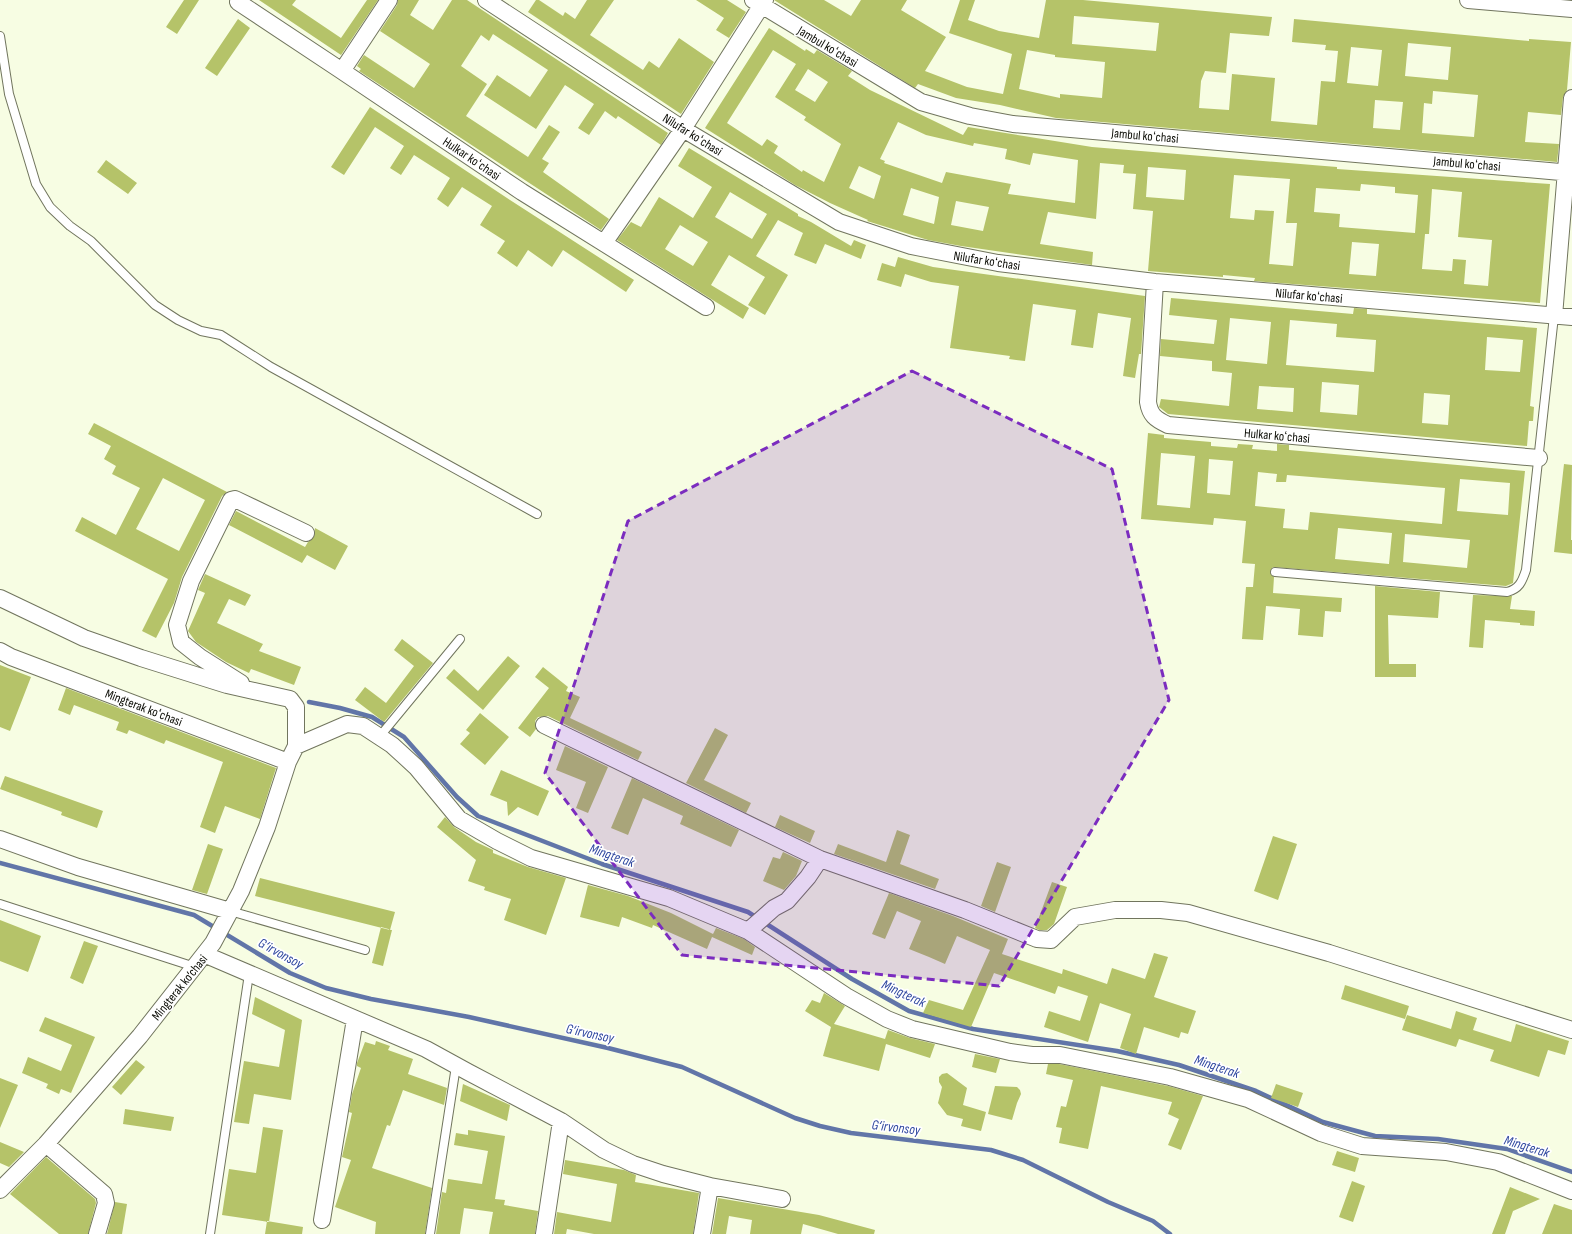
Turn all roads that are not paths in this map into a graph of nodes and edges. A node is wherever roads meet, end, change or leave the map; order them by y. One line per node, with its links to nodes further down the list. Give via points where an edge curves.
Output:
1 (389, 0): 8 (street)
2 (486, 0): 10 (street, Nilufar koʻchasi)
3 (1468, 0): 6 (street)
4 (238, 2): 8 (street, Hulkar koʻchasi)
5 (760, 2): 10 (street); 11 (street, Jambul koʻchasi, via 920,102 970,116 1013,124)
6 (1572, 8)
7 (0, 36): 18 (lane, via 9,94 36,184 50,207 90,240 155,305 195,328 221,335 271,367)
8 (342, 71): 12 (street, Hulkar koʻchasi, via 522,192)
9 (1572, 98): 11 (street)
10 (683, 129): 12 (street); 13 (street, Nilufar koʻchasi, via 840,222 911,246 998,263)
11 (1569, 172): 15 (street)
12 (604, 243): 14 (street, Hulkar koʻchasi)
13 (1155, 282): 15 (street, Nilufar koʻchasi); 17 (street, Hulkar koʻchasi, via 1148,402 1150,413 1168,425)
14 (706, 307)
15 (1554, 316): 16 (street, Nilufar koʻchasi); 17 (lane)
16 (1572, 317)
17 (1539, 458): 20 (lane, via 1526,570 1516,590 1507,592)
18 (537, 514)
19 (306, 533): 24 (street, via 235,499 231,500 191,580 177,625 181,642)
20 (1275, 572)
21 (0, 598): 24 (street, via 91,640 213,680)
22 (460, 639): 26 (lane)
23 (0, 651): 28 (street, Mingterak koʻchasi)
24 (252, 690): 27 (street, via 290,699 296,707)
25 (544, 725): 30 (street)
26 (380, 736): 27 (street, via 363,726 347,724); 33 (street, via 416,767 459,819 497,842 531,858 669,898)
27 (296, 746): 28 (street, Mingterak ko‘chasi)
28 (288, 762): 32 (street, Mingterak ko‘chasi, via 267,827 241,891)
29 (0, 839): 32 (street, via 78,867)
30 (820, 859): 33 (street, via 786,901); 39 (street, via 965,910 1037,939 1051,940 1075,918 1115,910 1188,913 1330,953)
31 (0, 904): 36 (lane)
32 (230, 911): 34 (street, Mingterak ko‘chasi); 35 (lane)
33 (752, 927): 45 (street, via 846,996 912,1029 1010,1052 1060,1055 1170,1077 1248,1099 1322,1133 1362,1146 1446,1152 1498,1162)
34 (209, 949): 36 (street, Mingterak ko‘chasi); 37 (street)
35 (365, 950)
36 (195, 967): 42 (street, Mingterak ko‘chasi, via 140,1036)
37 (249, 974): 38 (street); 49 (lane)
38 (355, 1019): 40 (street, via 426,1049); 47 (street)
39 (1572, 1030)
40 (456, 1066): 41 (street); 50 (lane)
41 (562, 1121): 43 (street, via 604,1150 633,1164); 51 (street)
42 (46, 1144): 44 (street, Mingterak ko‘chasi); 48 (street, via 104,1194 106,1203)
43 (710, 1186): 46 (street); 52 (street)
44 (0, 1190)
45 (1572, 1191)
46 (782, 1199)
47 (322, 1220)
48 (97, 1234)
49 (210, 1234)
50 (430, 1234)
51 (544, 1234)
52 (702, 1234)

